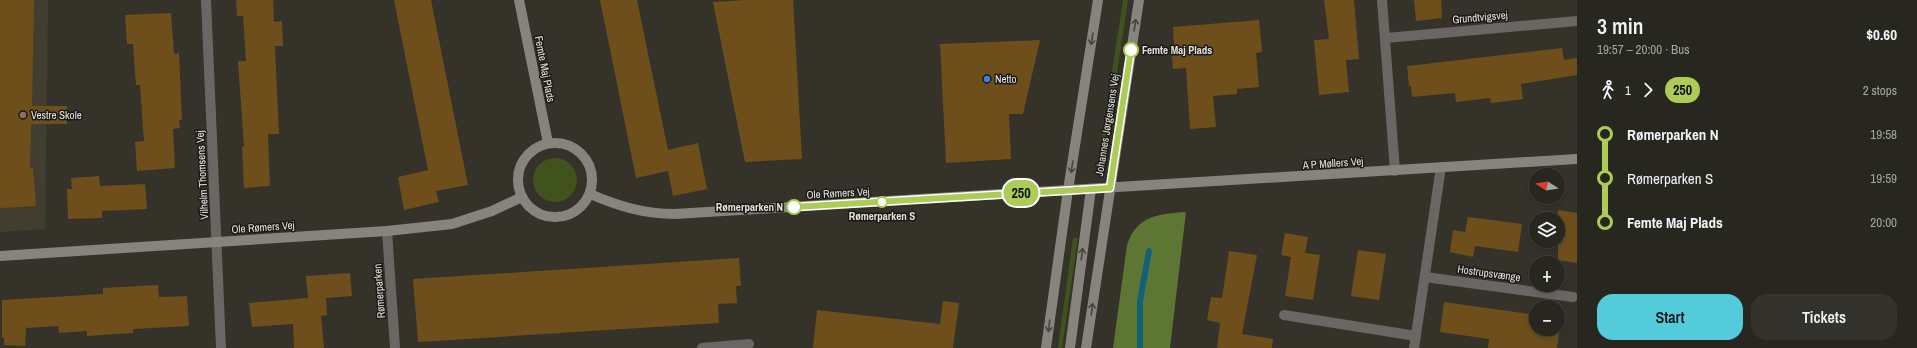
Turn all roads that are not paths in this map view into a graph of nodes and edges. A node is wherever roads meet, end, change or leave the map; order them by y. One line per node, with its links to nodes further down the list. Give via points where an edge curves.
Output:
1 (206, 0): 18 (street, Vilhelm Thomsens Vej)
2 (519, 0): 8 (street, Femte Maj Plads)
3 (1098, 0): 14 (street, one-way to 14)
4 (1139, 0): 12 (street, Johannes Jørgensens Vej, one-way to 4)
5 (1382, 0): 7 (street)
6 (1577, 21): 7 (street, Grundtvigsvej)
7 (1386, 38): 11 (street)
8 (548, 143): 15 (street, via 559,142 580,151 592,171); 16 (street, via 537,147 521,163 518,186)
9 (1577, 159): 10 (street, A P Møllers Vej)
10 (1441, 168): 11 (street, A P Møllers Vej); 20 (street)
11 (1395, 170): 12 (street, A P Møllers Vej)
12 (1110, 188): 13 (street, A P Møllers Vej); 30 (street, Johannes Jørgensens Vej, one-way to 12)
13 (1091, 189): 14 (street, Ole Rømers Vej); 29 (street, Johannes Jørgensens Vej, one-way to 13)
14 (1068, 190): 15 (street, Ole Rømers Vej, via 665,214 624,208); 28 (street, one-way to 28)
15 (590, 194): 16 (street, via 577,210 557,218 536,212)
16 (522, 197): 17 (street, Ole Rømers Vej, via 492,211 452,224)
17 (387, 232): 18 (street, Ole Rømers Vej); 26 (street, Rømerparken)
18 (217, 242): 19 (street, Ole Rømers Vej); 25 (street, Vilhelm Thomsens Vej)
19 (0, 256)
20 (1425, 277): 21 (street, Hostrupsvænge); 23 (street)
21 (1573, 297)
22 (1284, 315): 23 (street)
23 (1416, 336): 31 (street)
24 (749, 344): 27 (street)
25 (221, 348)
26 (395, 348)
27 (702, 348)
28 (1046, 348)
29 (1070, 348)
30 (1086, 348)
31 (1414, 348)

